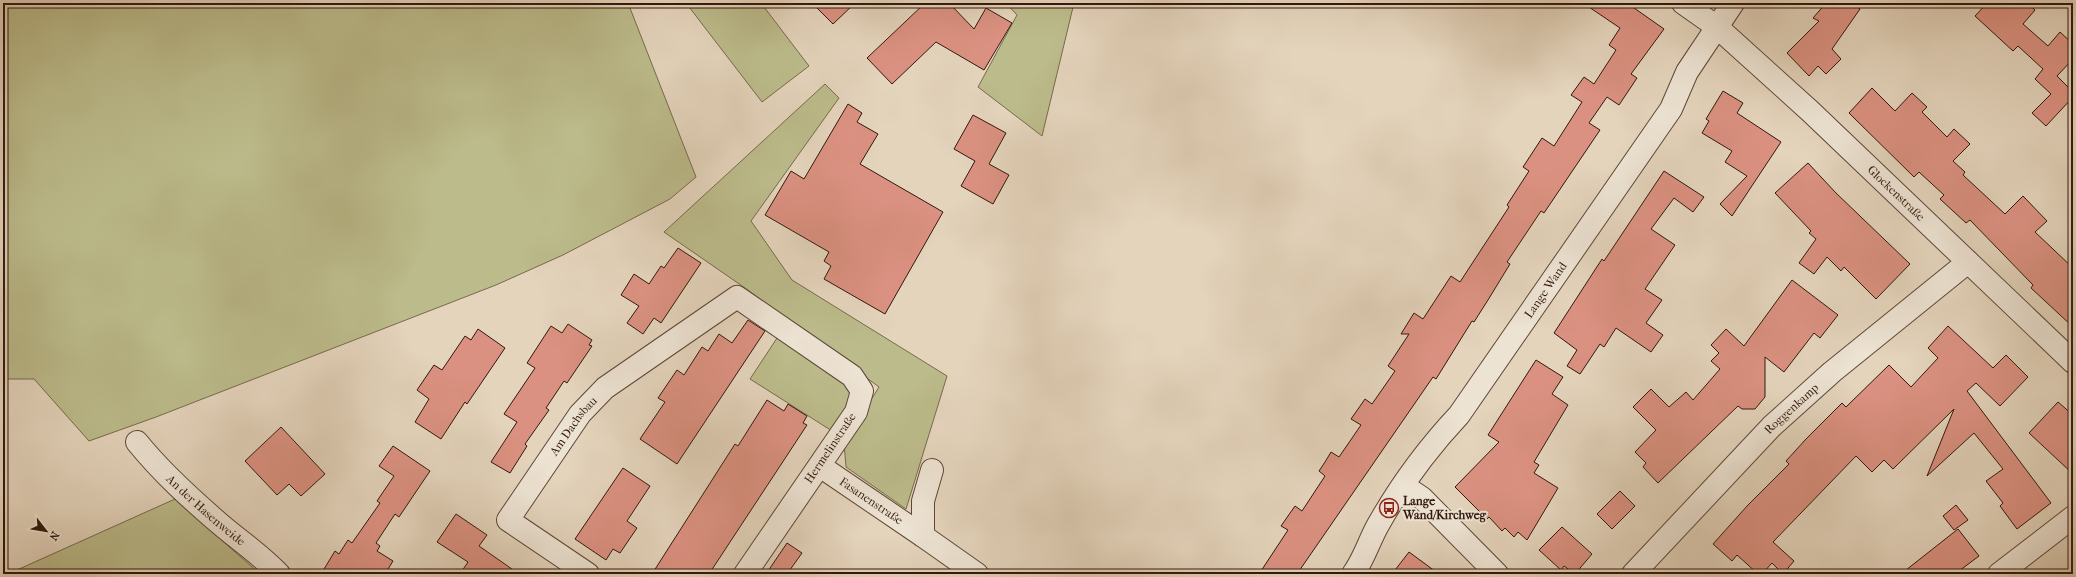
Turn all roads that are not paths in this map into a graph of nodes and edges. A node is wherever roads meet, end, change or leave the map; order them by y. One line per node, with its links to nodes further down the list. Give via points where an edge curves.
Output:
1 (1683, 3): 3 (street)
2 (1733, 3): 3 (street, Lange Wand)
3 (1717, 27): 4 (street, Glockenstraße, via 1810,111); 10 (street, Lange Wand, via 1687,72 1671,109 1459,415 1432,443)
4 (1968, 262): 6 (street, Glockenstraße); 19 (street, Roggenkamp, via 1832,372 1772,426)
5 (737, 297): 8 (street, Hermelinstraße, via 852,376 862,391 856,412); 14 (street, Am Dachsbau, via 605,388 580,414 508,520)
6 (2073, 362)
7 (138, 442): 13 (street, An der Hasenweide, via 157,467)
8 (820, 466): 12 (street, Fasanenstraße); 15 (street, Hermelinstraße)
9 (932, 470): 12 (street, Fasanenstraße, via 923,501)
10 (1404, 486): 17 (street, Lange Wand, via 1378,526); 18 (street, via 1422,498)
11 (2073, 517): 20 (street)
12 (922, 536): 16 (street, Fasanenstraße)
13 (279, 574)
14 (588, 574)
15 (745, 574)
16 (977, 574)
17 (1353, 574)
18 (1497, 574)
19 (1633, 574)
20 (2000, 574)

